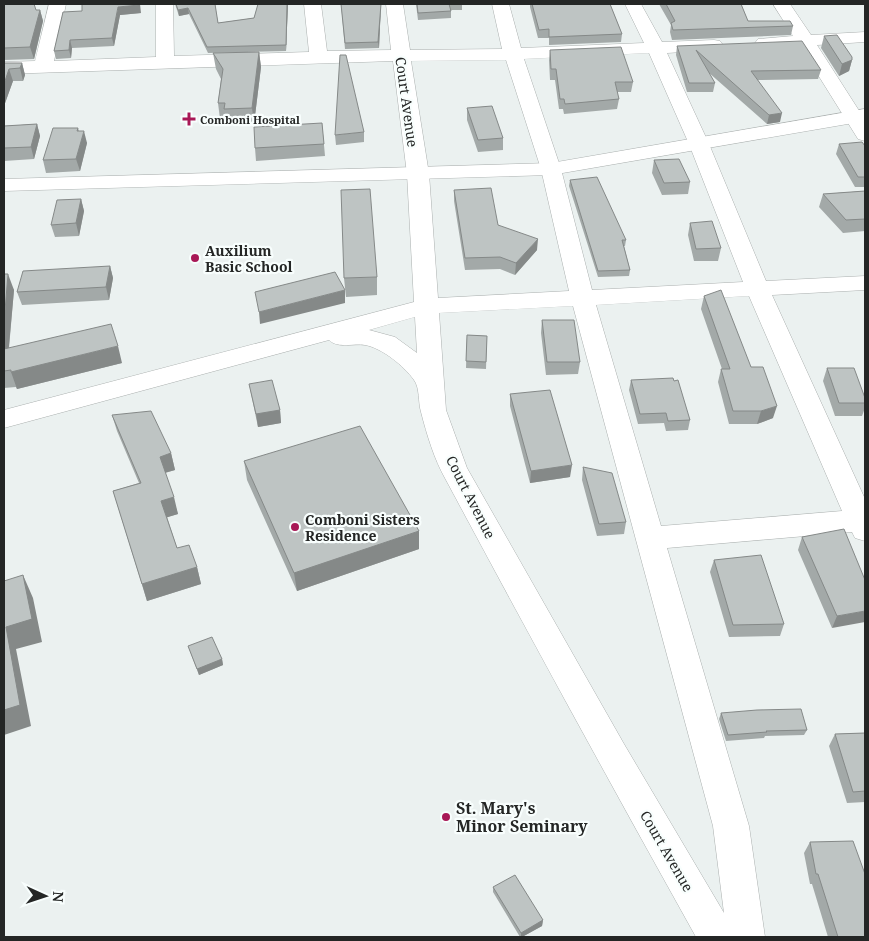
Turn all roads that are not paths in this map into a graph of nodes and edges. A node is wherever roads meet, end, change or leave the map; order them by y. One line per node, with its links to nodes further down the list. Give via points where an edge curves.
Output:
1 (57, 4): 17 (street)
2 (164, 4): 16 (street)
3 (312, 4): 14 (street)
4 (394, 4): 15 (street, Court Avenue)
5 (500, 4): 13 (street)
6 (633, 4): 12 (street)
7 (782, 4): 9 (street)
8 (865, 37): 9 (street)
9 (807, 42): 10 (street); 19 (street)
10 (750, 43)
11 (732, 44): 12 (street)
12 (656, 47): 13 (street); 21 (street)
13 (513, 54): 15 (street); 22 (street)
14 (319, 56): 15 (street); 16 (street)
15 (401, 56): 23 (street, Court Avenue)
16 (165, 62): 17 (street)
17 (43, 67): 18 (street)
18 (4, 68)
19 (860, 116): 20 (street); 21 (street)
20 (865, 134)
21 (700, 144): 22 (street); 26 (street)
22 (551, 169): 23 (street); 27 (street)
23 (418, 174): 24 (street); 28 (street, Court Avenue)
24 (4, 185)
25 (865, 283): 26 (street)
26 (757, 288): 27 (street); 32 (street)
27 (582, 296): 28 (street); 33 (street)
28 (428, 306): 29 (street); 30 (street, Court Avenue)
29 (315, 336): 30 (street, via 366,337 386,343 427,378); 31 (street)
30 (433, 410): 34 (street, Court Avenue, via 454,468)
31 (4, 419)
32 (864, 523): 33 (street)
33 (650, 538): 35 (street, via 731,826)
34 (716, 937)
35 (746, 937)

